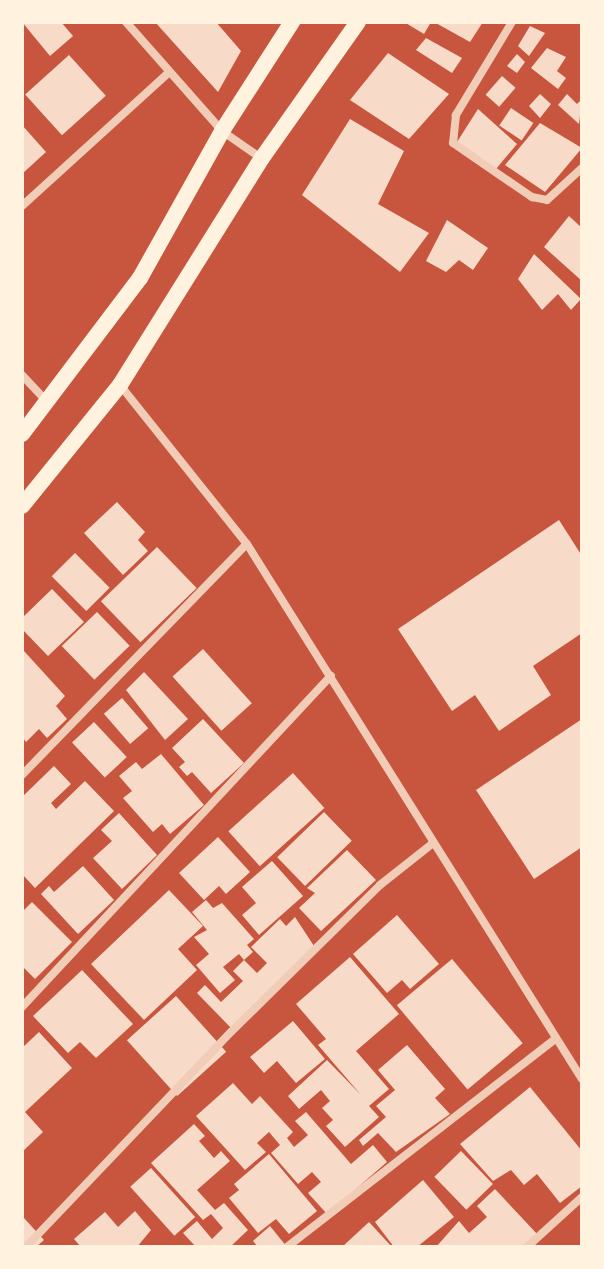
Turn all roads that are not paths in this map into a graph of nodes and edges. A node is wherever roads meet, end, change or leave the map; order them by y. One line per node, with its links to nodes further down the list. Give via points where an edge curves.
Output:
1 (126, 22): 5 (street)
2 (292, 22): 6 (main road)
3 (358, 22): 7 (main road)
4 (512, 22): 8 (street, via 456,115 453,143 532,197 547,200)
5 (168, 73): 6 (street); 9 (street)
6 (222, 131): 7 (street); 12 (main road, via 140,278)
7 (262, 158): 11 (main road)
8 (582, 168)
9 (22, 206)
10 (22, 375): 12 (street)
11 (120, 385): 14 (main road); 15 (street)
12 (46, 402): 13 (main road)
13 (22, 434)
14 (22, 506)
15 (247, 544): 16 (street); 17 (street)
16 (331, 676): 18 (street); 19 (street)
17 (22, 775)
18 (433, 843): 20 (street); 23 (street, via 380,885 231,1032)
19 (22, 1007)
20 (555, 1039): 21 (street); 24 (street)
21 (582, 1079)
22 (582, 1197): 25 (street)
23 (26, 1247)
24 (287, 1247)
25 (527, 1247)

